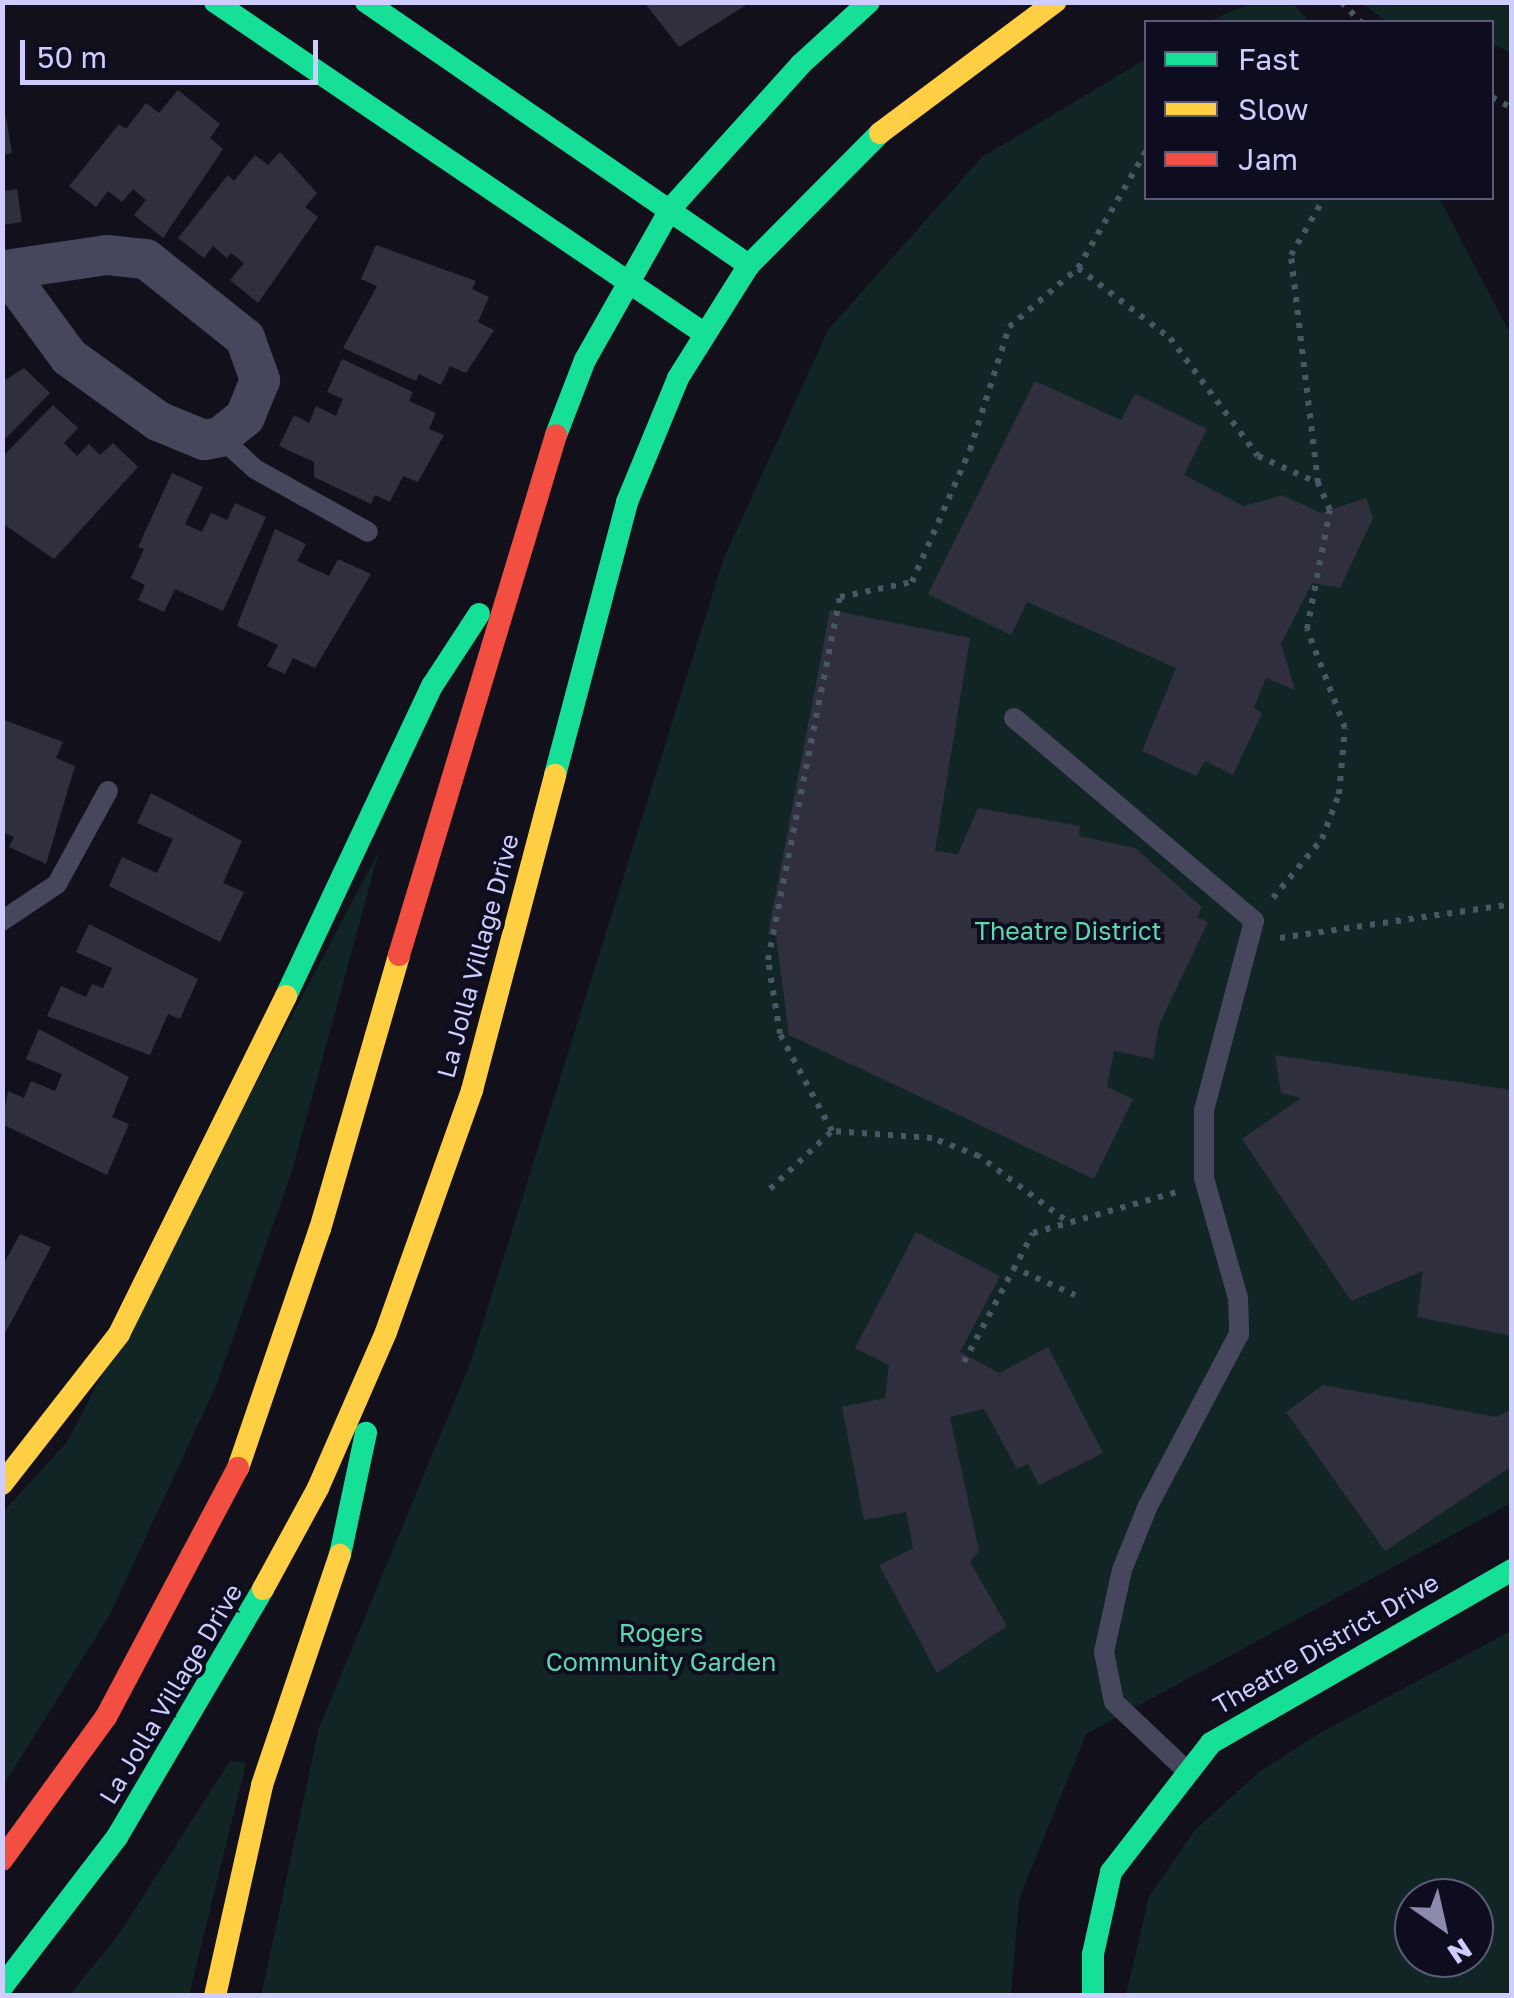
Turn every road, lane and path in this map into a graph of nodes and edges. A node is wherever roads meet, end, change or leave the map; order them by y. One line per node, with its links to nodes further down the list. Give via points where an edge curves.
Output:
1 (868, 2): 9 (main road, La Jolla Village Drive, via 800,64)
2 (1055, 2): 10 (main road, La Jolla Village Drive, via 863,144)
3 (1341, 2): 6 (path)
4 (222, 4): 13 (main road)
5 (376, 5): 9 (main road)
6 (1359, 20)
7 (1144, 154): 11 (path)
8 (1323, 200): 16 (path, via 1291,255)
9 (670, 208): 10 (main road); 13 (main road, La Jolla Village Drive)
10 (749, 265): 14 (main road, La Jolla Village Drive)
11 (1078, 268): 16 (path, via 1170,338 1258,456); 24 (path, via 1008,327 970,450 912,582 840,597 768,960 780,1034)
12 (4, 270): 15 (street, via 69,358 158,422 204,440); 15 (street, via 107,255 146,259 245,338 255,359 254,403)
13 (627, 276): 14 (main road); 18 (main road, La Jolla Village Drive, via 585,360)
14 (705, 334): 30 (main road, La Jolla Village Drive, via 678,378 627,502 472,1090)
15 (220, 437): 17 (lane, via 255,469)
16 (1318, 483): 23 (path, via 1330,510 1306,629 1345,728 1339,794 1322,839)
17 (368, 532)
18 (511, 566): 32 (main road, via 432,686 200,1181 118,1334); 35 (main road, La Jolla Village Drive, via 320,1230 232,1486 106,1717)
19 (1014, 718): 23 (lane)
20 (108, 791): 22 (lane, via 57,884)
21 (1512, 904): 23 (path, via 1275,938)
22 (2, 921)
23 (1254, 921): 25 (lane, via 1204,1110)
24 (832, 1132): 26 (path); 27 (path, via 932,1138 979,1156)
25 (1204, 1178): 27 (path, via 1161,1202); 34 (lane, via 1238,1298 1240,1334 1148,1508 1122,1570 1104,1652 1114,1702)
26 (770, 1189)
27 (1064, 1220): 28 (path, via 1034,1233)
28 (1012, 1267): 29 (path); 31 (path)
29 (1075, 1295)
30 (386, 1332): 36 (main road, La Jolla Village Drive, via 318,1488 192,1719); 37 (main road, via 346,1538 262,1785)
31 (964, 1362)
32 (2, 1484)
33 (1512, 1570): 34 (main road, Theatre District Drive, via 1239,1723)
34 (1186, 1770): 38 (main road, Theatre District Drive, via 1112,1872 1093,1954)
35 (2, 1860)
36 (2, 1987)
37 (215, 1996)
38 (1093, 1996)

